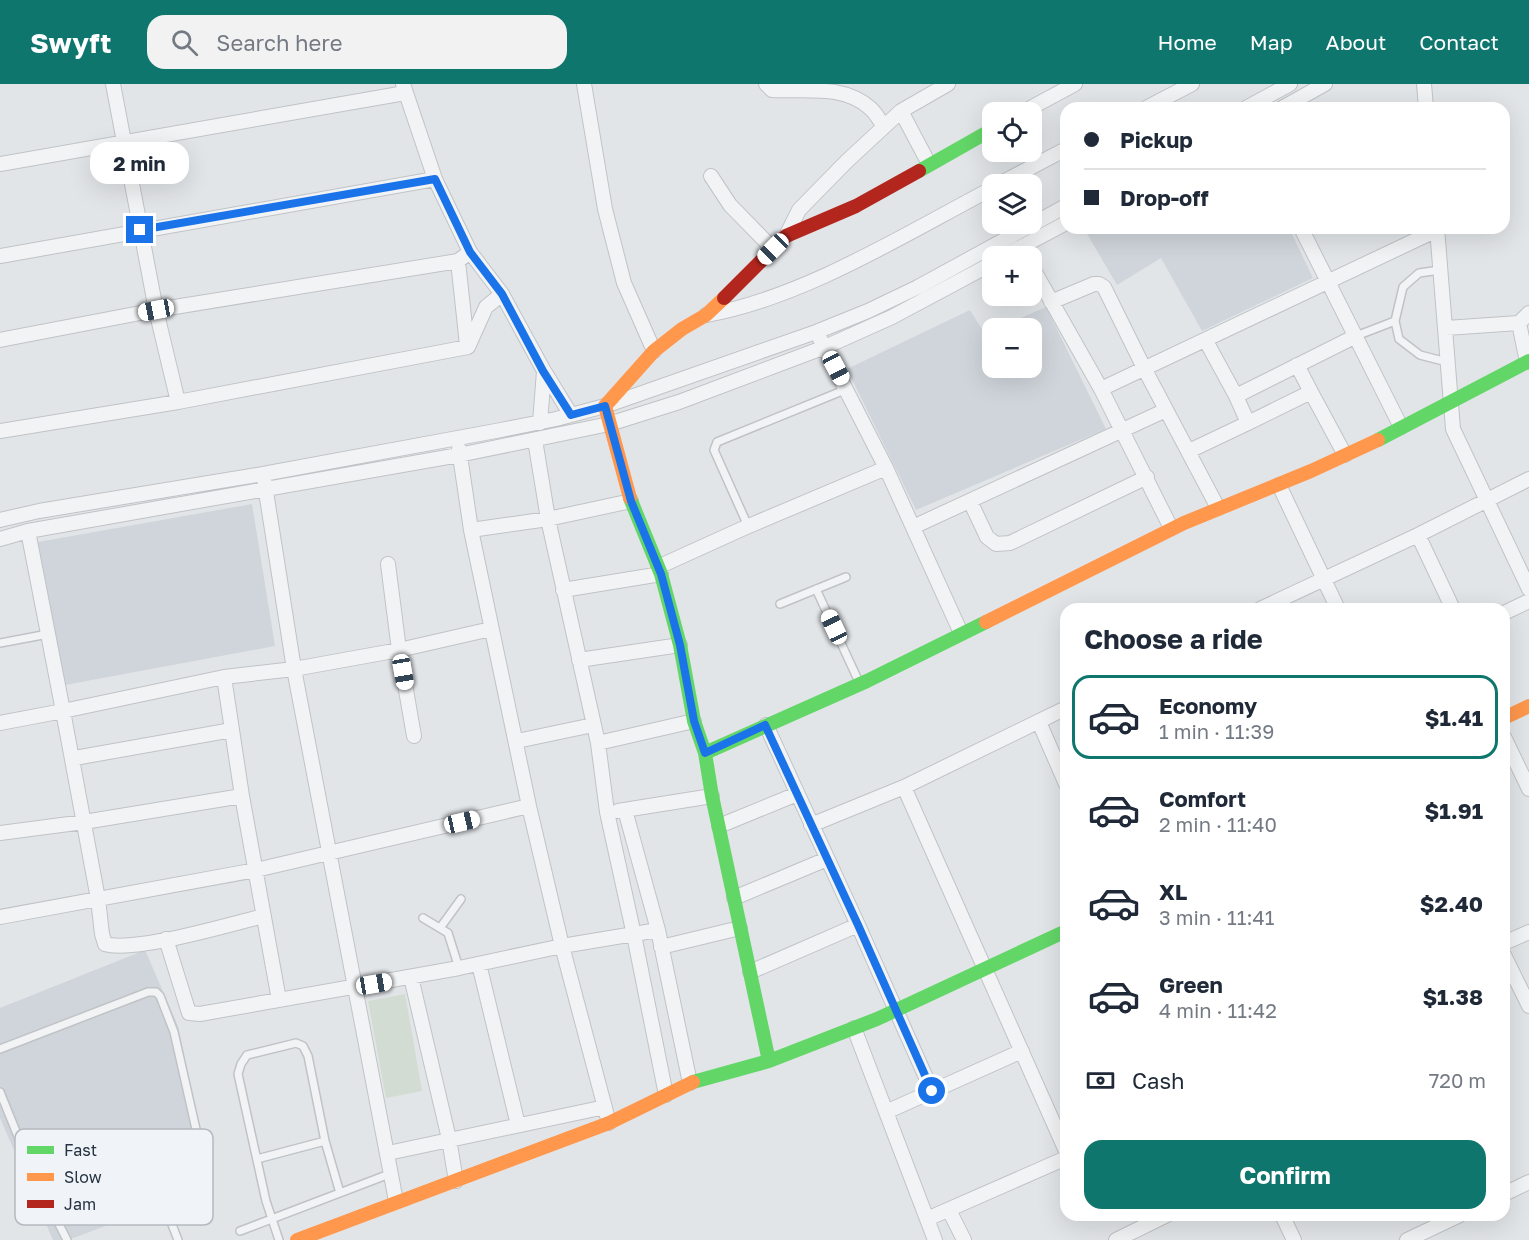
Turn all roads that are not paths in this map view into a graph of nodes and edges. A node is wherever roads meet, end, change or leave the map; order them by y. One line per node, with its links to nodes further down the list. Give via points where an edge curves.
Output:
1 (113, 84): 19 (street)
2 (584, 84): 58 (street, via 605,209 624,283)
3 (766, 84): 17 (street, via 772,90 823,87 846,91 870,106)
4 (948, 84): 16 (street)
5 (1075, 84): 11 (street)
6 (1192, 84): 12 (street)
7 (1290, 84): 13 (street)
8 (1325, 84): 14 (street)
9 (1424, 84): 15 (street)
10 (404, 89): 19 (street); 25 (street)
11 (1042, 102)
12 (1158, 102)
13 (1257, 102)
14 (1293, 102)
15 (1426, 102)
16 (902, 111): 17 (street); 22 (street)
17 (884, 127): 34 (street, via 799,210)
18 (982, 135): 22 (street)
19 (123, 144): 21 (street); 29 (street)
20 (1060, 152): 23 (street)
21 (0, 164)
22 (929, 164): 34 (street, via 856,206)
23 (1018, 174)
24 (711, 176): 37 (street, via 730,205)
25 (435, 179): 29 (street); 38 (street)
26 (982, 194): 48 (street, via 836,270 736,310)
27 (1060, 209): 33 (street)
28 (1060, 227): 36 (street)
29 (140, 230): 39 (street); 47 (street)
30 (1304, 234): 43 (street)
31 (1427, 234): 43 (street)
32 (1437, 234): 42 (street)
33 (1012, 235): 35 (street); 52 (street, via 918,287)
34 (786, 236): 37 (street)
35 (1020, 246)
36 (1033, 246)
37 (773, 249): 48 (street)
38 (470, 252): 40 (street); 45 (street)
39 (0, 256)
40 (458, 261): 47 (street); 56 (street)
41 (982, 269): 57 (street)
42 (1440, 270): 50 (lane, via 1419,273 1403,287); 51 (street)
43 (1329, 281): 53 (street); 55 (street)
44 (1042, 285): 46 (street)
45 (502, 294): 56 (street, via 486,307); 63 (street)
46 (1051, 302): 62 (street, via 1094,284 1104,287); 65 (street)
47 (156, 310): 54 (street); 68 (street)
48 (706, 315): 58 (street)
49 (1524, 318): 51 (street); 59 (street)
50 (1395, 321): 53 (lane); 60 (lane, via 1399,339 1419,356)
51 (1446, 328): 60 (street)
52 (816, 332): 57 (street); 70 (street)
53 (1356, 336): 61 (street); 76 (street)
54 (0, 340)
55 (1206, 341): 62 (street); 67 (street)
56 (468, 347): 68 (street)
57 (825, 348): 64 (street); 75 (street)
58 (654, 351): 70 (street)
59 (1528, 361): 69 (street)
60 (1447, 362): 69 (street)
61 (1297, 365): 66 (street); 67 (street)
62 (1144, 368): 65 (street); 71 (street)
63 (543, 371): 72 (street); 73 (street)
64 (847, 389): 84 (street); 96 (lane, via 717,442 714,450)
65 (1101, 389): 77 (street)
66 (1311, 392): 74 (street); 83 (street)
67 (1236, 396): 74 (street)
68 (178, 402): 78 (street)
69 (1451, 404): 76 (street); 90 (street, via 1453,429)
70 (605, 406): 72 (street); 75 (street)
71 (1166, 410): 77 (street); 81 (street)
72 (571, 415): 73 (street)
73 (540, 423): 79 (street)
74 (1248, 423): 81 (street)
75 (609, 424): 80 (street); 91 (street)
76 (1401, 427): 83 (street)
77 (1121, 430): 86 (street); 92 (street)
78 (0, 431)
79 (457, 438): 82 (street); 85 (street)
80 (535, 440): 82 (street); 94 (street)
81 (1189, 451): 93 (street)
82 (459, 455): 89 (street); 99 (street)
83 (1345, 455): 88 (street)
84 (886, 468): 96 (street); 97 (street)
85 (263, 474): 89 (street); 95 (street)
86 (1147, 477): 92 (street, via 1010,543 996,544 987,537); 98 (street)
87 (1529, 479): 90 (street)
88 (1279, 484): 93 (street); 106 (street)
89 (265, 489): 100 (street); 123 (street)
90 (1487, 500): 101 (street); 108 (street)
91 (631, 501): 94 (street); 104 (street)
92 (970, 501): 97 (street)
93 (1218, 508): 98 (street)
94 (548, 519): 99 (street); 109 (street)
95 (0, 520)
96 (748, 526): 104 (street)
97 (913, 527): 117 (street)
98 (1171, 528): 117 (street)
99 (471, 530): 116 (street)
100 (28, 531): 102 (street); 118 (street)
101 (1418, 535): 106 (street); 113 (street)
102 (0, 539)
103 (388, 564): 121 (street)
104 (659, 570): 109 (street); 120 (street)
105 (846, 577): 107 (lane)
106 (1324, 580): 111 (street); 112 (street)
107 (816, 589): 114 (lane); 125 (lane)
108 (1529, 589)
109 (563, 590): 122 (street)
110 (1529, 601): 115 (street)
111 (1273, 603)
112 (1335, 603)
113 (1450, 603)
114 (780, 604)
115 (1510, 610)
116 (491, 629): 121 (street); 137 (street)
117 (961, 633): 125 (street)
118 (48, 634): 119 (lane); 127 (street)
119 (0, 643)
120 (680, 645): 122 (street); 130 (street)
121 (399, 650): 123 (street); 136 (street)
122 (579, 660): 133 (street)
123 (294, 669): 124 (street); 155 (street)
124 (224, 677): 127 (street); 135 (street)
125 (860, 684): 134 (street)
126 (1529, 706): 129 (street)
127 (63, 711): 132 (street); 151 (street)
128 (1060, 711): 131 (street)
129 (1510, 715)
130 (694, 721): 138 (street); 140 (street)
131 (1039, 722): 142 (street); 143 (street)
132 (0, 723)
133 (593, 725): 137 (street); 138 (street)
134 (765, 725): 140 (street); 145 (street)
135 (232, 730): 141 (street); 146 (street)
136 (414, 736)
137 (517, 741): 148 (street)
138 (598, 743): 150 (street)
139 (1510, 749): 144 (street)
140 (705, 753): 147 (street)
141 (75, 758)
142 (1060, 770)
143 (904, 787): 152 (street); 178 (street)
144 (1529, 789)
145 (797, 794): 152 (street); 153 (street)
146 (242, 796): 151 (street); 157 (street)
147 (712, 796): 149 (street); 153 (street)
148 (529, 806): 155 (street); 173 (street)
149 (625, 810): 150 (street); 167 (street)
150 (607, 812): 170 (street)
151 (84, 822): 154 (street); 159 (street)
152 (811, 825): 156 (street)
153 (719, 826): 158 (street)
154 (0, 833)
155 (329, 853): 157 (street); 181 (street)
156 (827, 859): 158 (street); 164 (street)
157 (256, 870): 159 (street); 161 (street)
158 (734, 898): 166 (street)
159 (98, 899): 162 (street); 171 (street, via 105,944)
160 (461, 899): 165 (lane)
161 (264, 916): 171 (street); 182 (street)
162 (0, 917)
163 (423, 918): 165 (lane)
164 (858, 925): 179 (street); 184 (street)
165 (440, 928): 177 (lane, via 448,933)
166 (740, 928): 174 (street); 179 (street)
167 (658, 930): 170 (street); 174 (street)
168 (1529, 932): 172 (street)
169 (1060, 934): 178 (street)
170 (634, 935): 173 (street); 192 (street)
171 (166, 939): 182 (street, via 189,1012 200,1014)
172 (1510, 940)
173 (562, 946): 175 (street); 193 (street)
174 (661, 947): 189 (street)
175 (479, 964): 177 (street); 196 (street)
176 (1510, 967): 183 (street)
177 (459, 968): 180 (street)
178 (987, 970): 184 (street); 187 (street)
179 (750, 972): 188 (street)
180 (411, 977): 181 (street); 200 (street)
181 (355, 987): 182 (street); 202 (street)
182 (279, 1000)
183 (1529, 1006)
184 (897, 1010): 185 (street); 190 (street)
185 (854, 1028): 188 (street); 194 (street)
186 (0, 1049): 198 (lane, via 156,992 174,1032)
187 (1022, 1051): 190 (street); 199 (street)
188 (769, 1061): 189 (street)
189 (690, 1083): 192 (street)
190 (932, 1091): 194 (street)
191 (0, 1092): 197 (lane)
192 (666, 1095): 195 (street)
193 (605, 1107): 195 (street); 196 (street)
194 (886, 1112): 213 (street)
195 (609, 1123): 206 (street)
196 (518, 1125): 200 (street)
197 (15, 1129)
198 (196, 1129)
199 (1060, 1137)
200 (449, 1139): 202 (street); 206 (street)
201 (325, 1141): 203 (lane); 203 (lane, via 303,1046 296,1043 247,1054 238,1074); 209 (lane)
202 (388, 1154): 205 (street)
203 (257, 1159): 212 (lane)
204 (1060, 1161): 211 (street)
205 (392, 1173): 209 (lane); 210 (street)
206 (456, 1181): 210 (street)
207 (1529, 1182): 208 (street)
208 (1510, 1191)
209 (340, 1193): 212 (lane)
210 (396, 1201): 223 (street)
211 (949, 1210): 213 (street); 225 (street)
212 (272, 1219): 219 (lane); 222 (lane)
213 (927, 1219): 224 (street)
214 (1155, 1221): 226 (street)
215 (1285, 1221): 227 (street)
216 (1447, 1221): 228 (street)
217 (59, 1225): 220 (lane)
218 (172, 1225): 221 (lane)
219 (240, 1231)
220 (67, 1240)
221 (178, 1240)
222 (279, 1240)
223 (297, 1240)
224 (935, 1240)
225 (964, 1240)
226 (1116, 1240)
227 (1294, 1240)
228 (1407, 1240)

